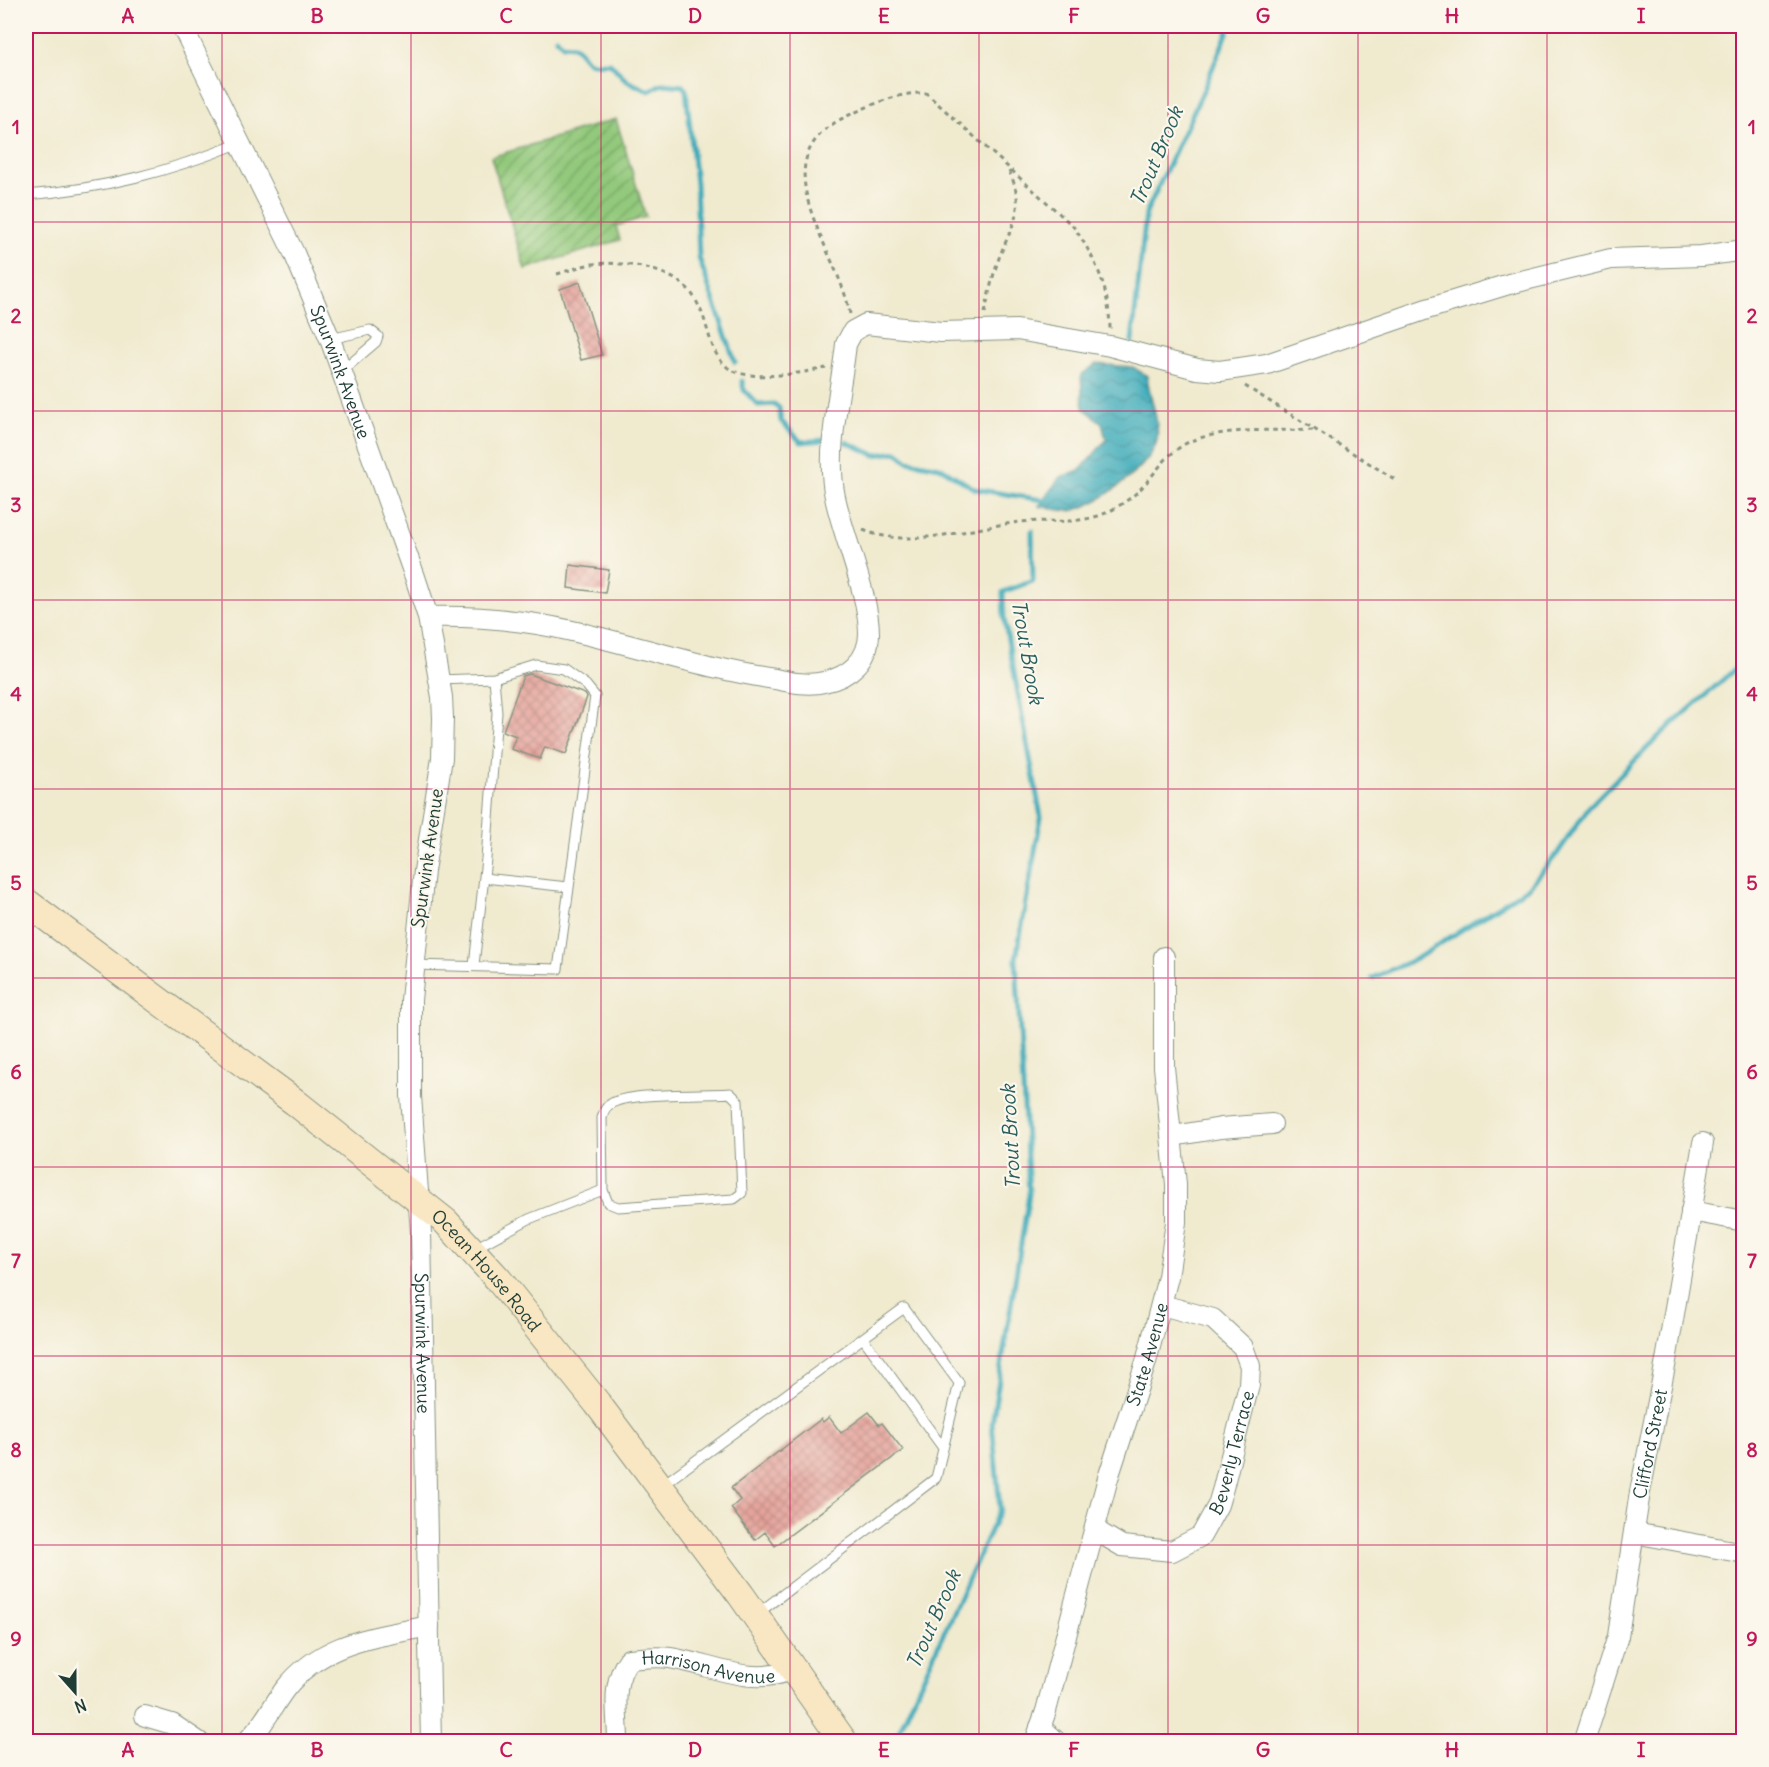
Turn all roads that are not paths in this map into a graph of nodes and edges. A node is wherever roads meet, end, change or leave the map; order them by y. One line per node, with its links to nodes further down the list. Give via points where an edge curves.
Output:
1 (182, 26): 2 (street, Spurwink Avenue)
2 (240, 144): 3 (lane, via 190,163 81,190); 5 (street, Spurwink Avenue, via 294,252)
3 (26, 195)
4 (1743, 250): 7 (street, via 1702,256 1611,259 1478,293 1267,364 1220,371 1017,330 941,332 866,324 853,331 846,344 832,444 832,472 869,633 866,653 854,669 840,678 799,683 742,675 569,630 465,616)
5 (330, 339): 6 (street, Spurwink Avenue); 6 (lane, via 370,330 378,336)
6 (342, 371): 7 (street, Spurwink Avenue)
7 (428, 617): 9 (street, Spurwink Avenue)
8 (494, 678): 9 (lane); 10 (lane, via 497,713); 11 (lane, via 536,665 564,669 595,696)
9 (439, 680): 14 (street, Spurwink Avenue, via 442,758)
10 (484, 878): 11 (lane); 15 (lane)
11 (568, 887): 15 (lane, via 558,969)
12 (26, 902): 20 (main road, Ocean House Road, via 295,1102)
13 (1164, 957): 17 (street, State Avenue, via 1164,1067)
14 (413, 965): 15 (lane); 20 (street, Spurwink Avenue, via 411,1096)
15 (474, 965)
16 (1272, 1124): 17 (street)
17 (1173, 1136): 24 (street, State Avenue, via 1176,1222)
18 (1704, 1143): 21 (street, Clifford Street)
19 (603, 1190): 19 (lane, via 608,1203 618,1207 734,1199 742,1193 738,1101 730,1094 631,1098 604,1108); 23 (lane, via 529,1219)
20 (419, 1200): 23 (main road, Ocean House Road); 32 (street, Spurwink Avenue)
21 (1691, 1211): 22 (street); 29 (street, Clifford Street)
22 (1743, 1221)
23 (473, 1250): 27 (main road, Ocean House Road)
24 (1162, 1305): 28 (street, State Avenue); 28 (street, Beverly Terrace, via 1213,1319 1243,1347 1250,1366 1249,1385 1218,1505 1201,1536 1172,1551 1122,1546)
25 (863, 1338): 26 (lane); 26 (lane, via 904,1308 918,1326 959,1383); 27 (lane)
26 (943, 1448): 31 (lane, via 936,1478)
27 (660, 1487): 31 (main road, Ocean House Road)
28 (1095, 1530): 35 (street, State Avenue)
29 (1634, 1533): 30 (street); 42 (street, Clifford Street, via 1618,1636)
30 (1743, 1553)
31 (755, 1616): 33 (main road, Ocean House Road)
32 (429, 1626): 37 (street, via 345,1644 319,1656 286,1688); 38 (street, Spurwink Avenue)
33 (792, 1669): 39 (street, Harrison Avenue, via 765,1677 658,1657 629,1659 619,1673 616,1691); 40 (main road, Ocean House Road)
34 (145, 1716): 36 (street, via 172,1724)
35 (1037, 1734): 41 (street)
36 (199, 1742)
37 (246, 1742)
38 (431, 1742)
39 (618, 1742)
40 (844, 1742)
41 (1057, 1742)
42 (1584, 1742)

